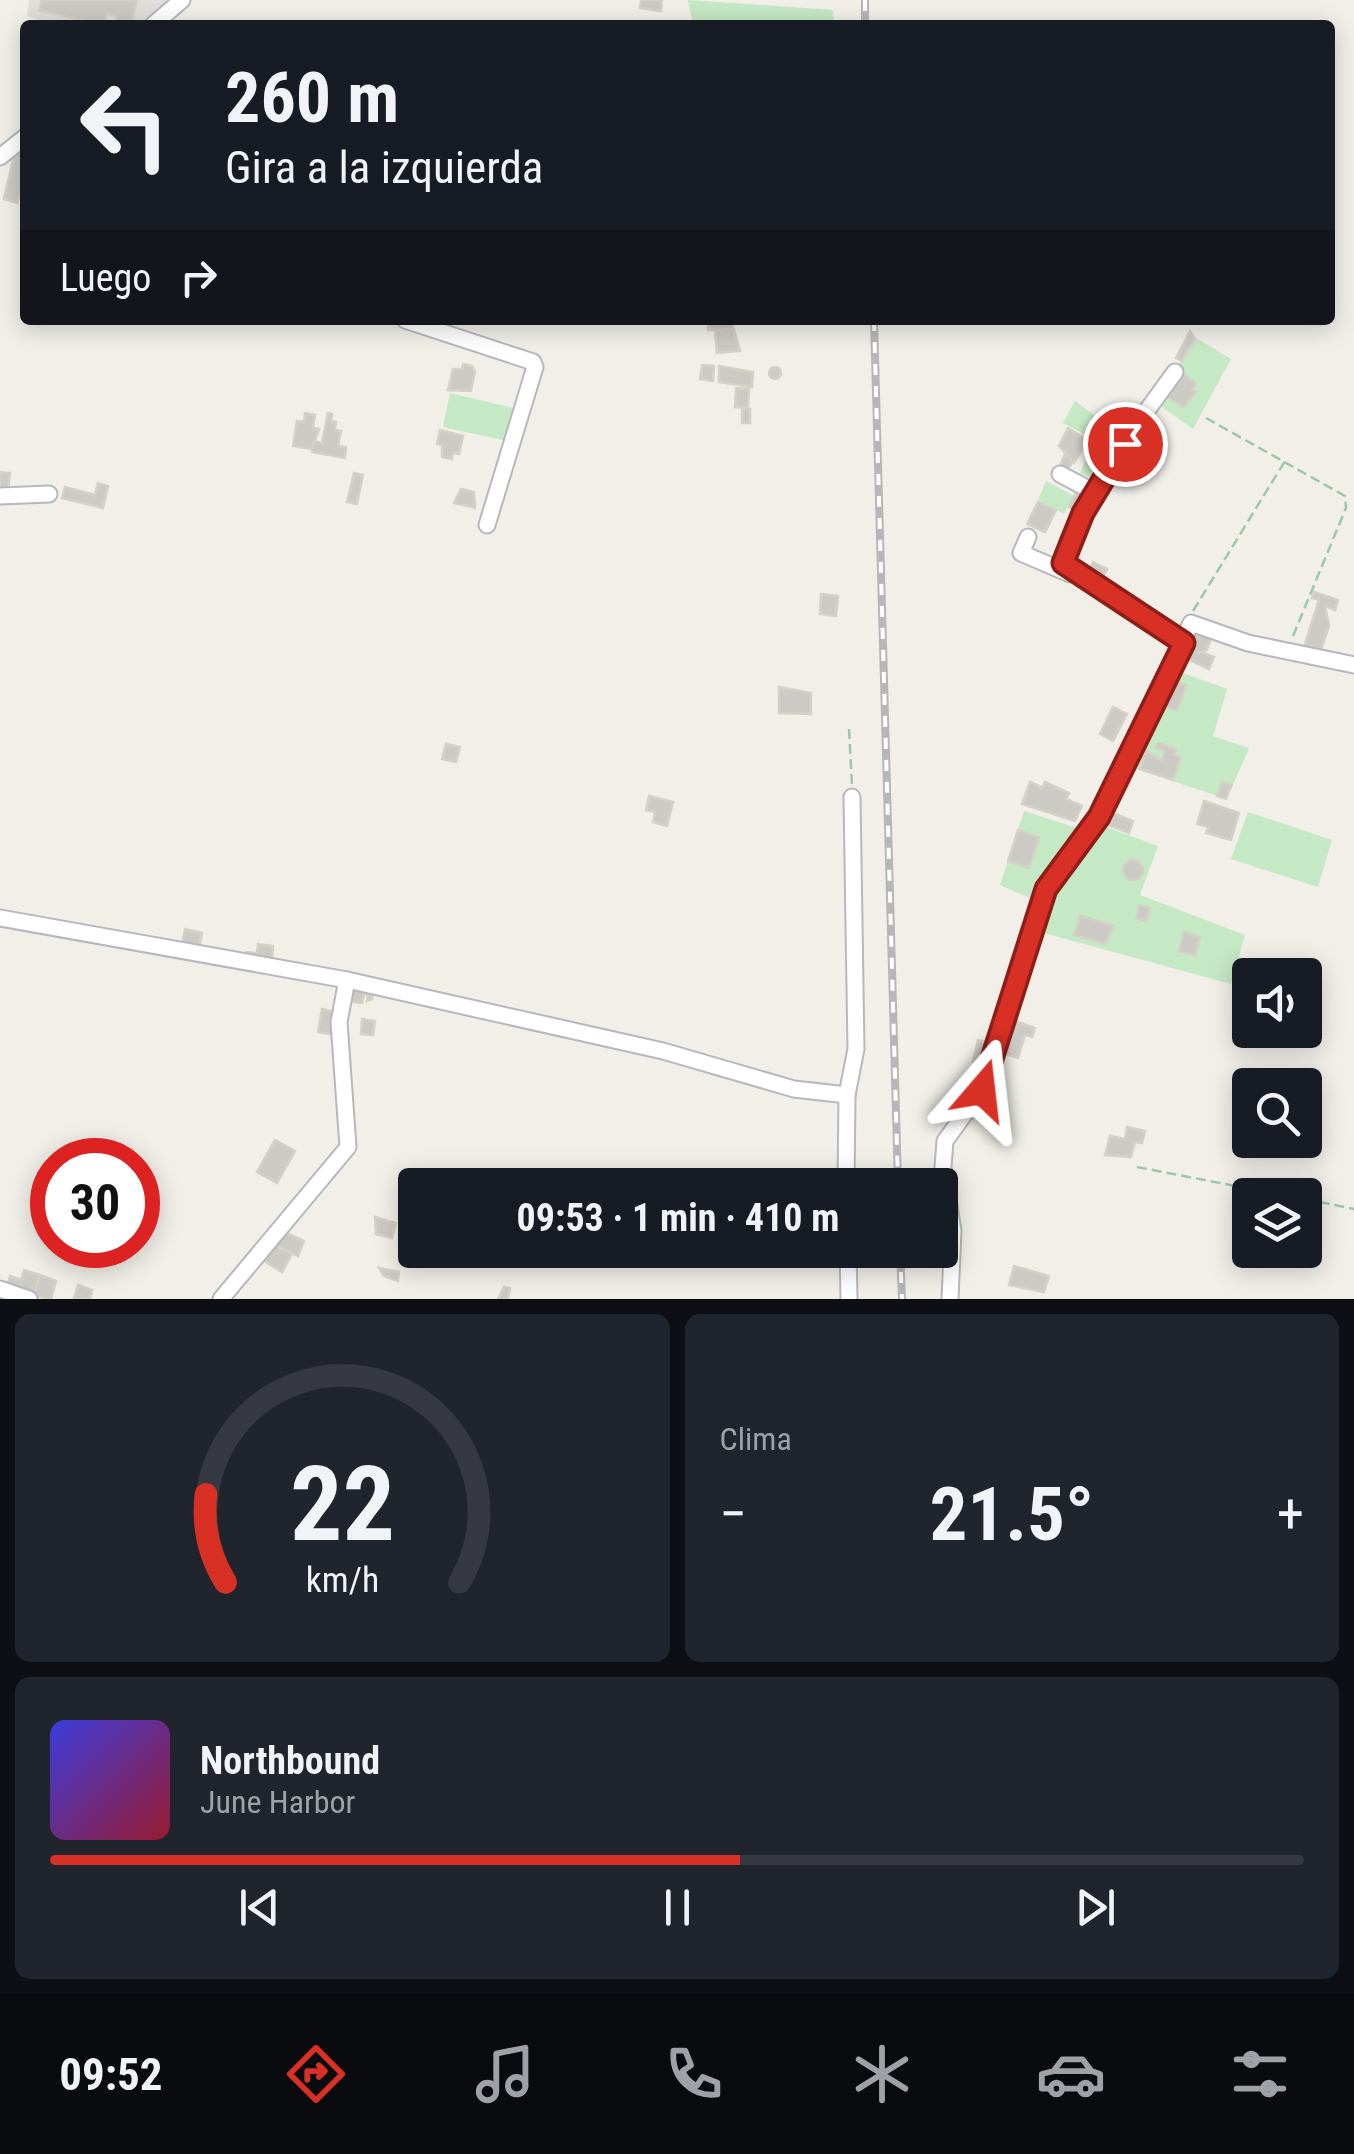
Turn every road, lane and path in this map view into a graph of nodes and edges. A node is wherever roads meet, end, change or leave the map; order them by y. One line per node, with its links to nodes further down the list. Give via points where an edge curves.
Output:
1 (182, 0): 2 (street)
2 (159, 20)
3 (20, 141): 4 (street)
4 (0, 157)
5 (419, 325): 13 (street, via 535,367)
6 (1175, 372): 10 (street)
7 (1206, 418): 8 (path)
8 (1286, 460): 16 (path); 18 (path, via 1347,502)
9 (1060, 474): 10 (street)
10 (1096, 492): 15 (street, via 1064,552 1063,563)
11 (48, 494): 12 (street)
12 (0, 496)
13 (487, 524)
14 (1028, 537): 15 (street, via 1021,553)
15 (1078, 577): 17 (street)
16 (1191, 622): 17 (street); 18 (street)
17 (1184, 643): 35 (street, via 1099,817 1046,889 982,1090 945,1141)
18 (1289, 652): 19 (street)
19 (1354, 665)
20 (849, 728): 21 (path)
21 (852, 797): 24 (street, via 856,1049)
22 (0, 918): 23 (street)
23 (347, 980): 24 (street, via 663,1051 794,1088); 33 (street, via 339,1022 348,1147)
24 (847, 1095): 26 (street)
25 (1136, 1167): 27 (path)
26 (846, 1168)
27 (1232, 1185)
28 (1322, 1203): 29 (path)
29 (1354, 1209)
30 (848, 1268): 34 (street)
31 (0, 1289): 32 (street)
32 (29, 1299)
33 (221, 1299)
34 (849, 1299)
35 (950, 1299)

